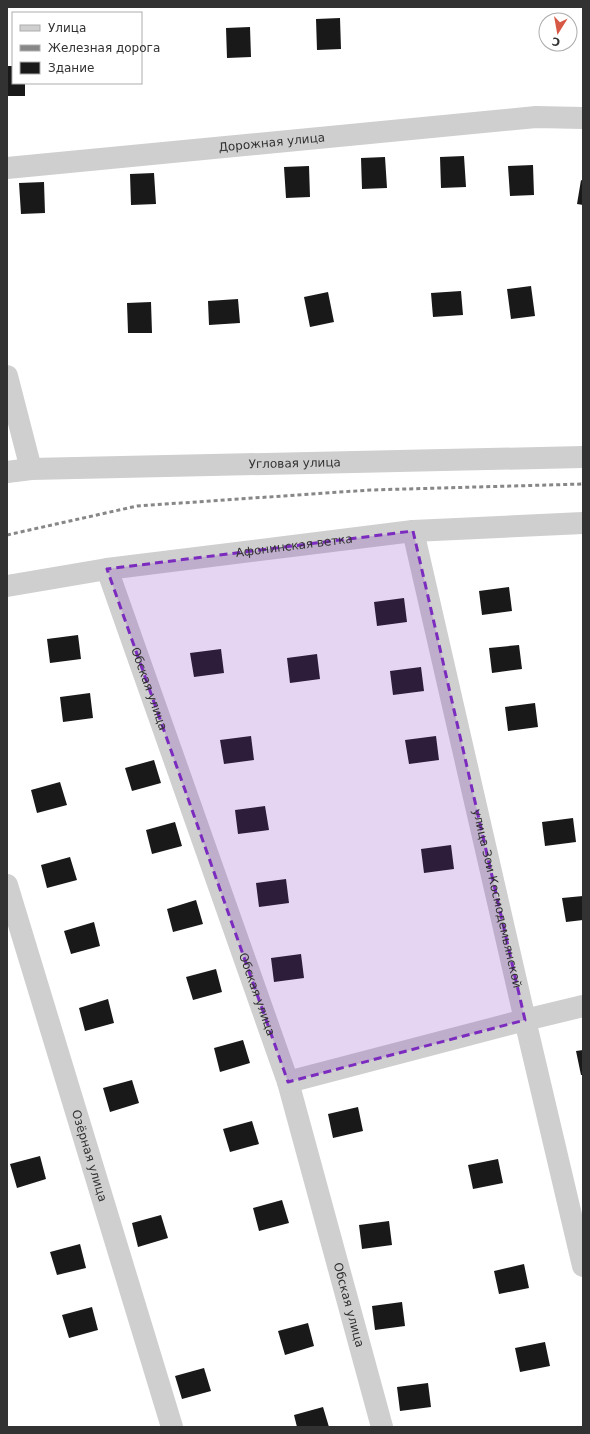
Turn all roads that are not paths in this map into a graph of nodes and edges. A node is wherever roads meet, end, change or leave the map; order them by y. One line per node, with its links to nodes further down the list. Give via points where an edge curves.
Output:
1 (583, 118): 2 (street, Дорожная улица, via 536,117)
2 (7, 168)
3 (7, 376): 5 (street)
4 (583, 457): 5 (street, Угловая улица)
5 (32, 469): 6 (street, Угловая улица)
6 (7, 472)
7 (583, 523): 8 (street, Афонинская ветка)
8 (413, 531): 9 (street, Афонинская ветка); 13 (street, улица Зои Космодемьянской)
9 (107, 569): 10 (street, Афонинская ветка); 14 (street, Обская улица)
10 (7, 586)
11 (7, 885): 16 (street, Озёрная улица)
12 (583, 1006): 13 (street)
13 (524, 1020): 14 (street); 15 (street, улица Зои Космодемьянской)
14 (288, 1082): 17 (street, Обская улица)
15 (583, 1266)
16 (172, 1427)
17 (382, 1427)

